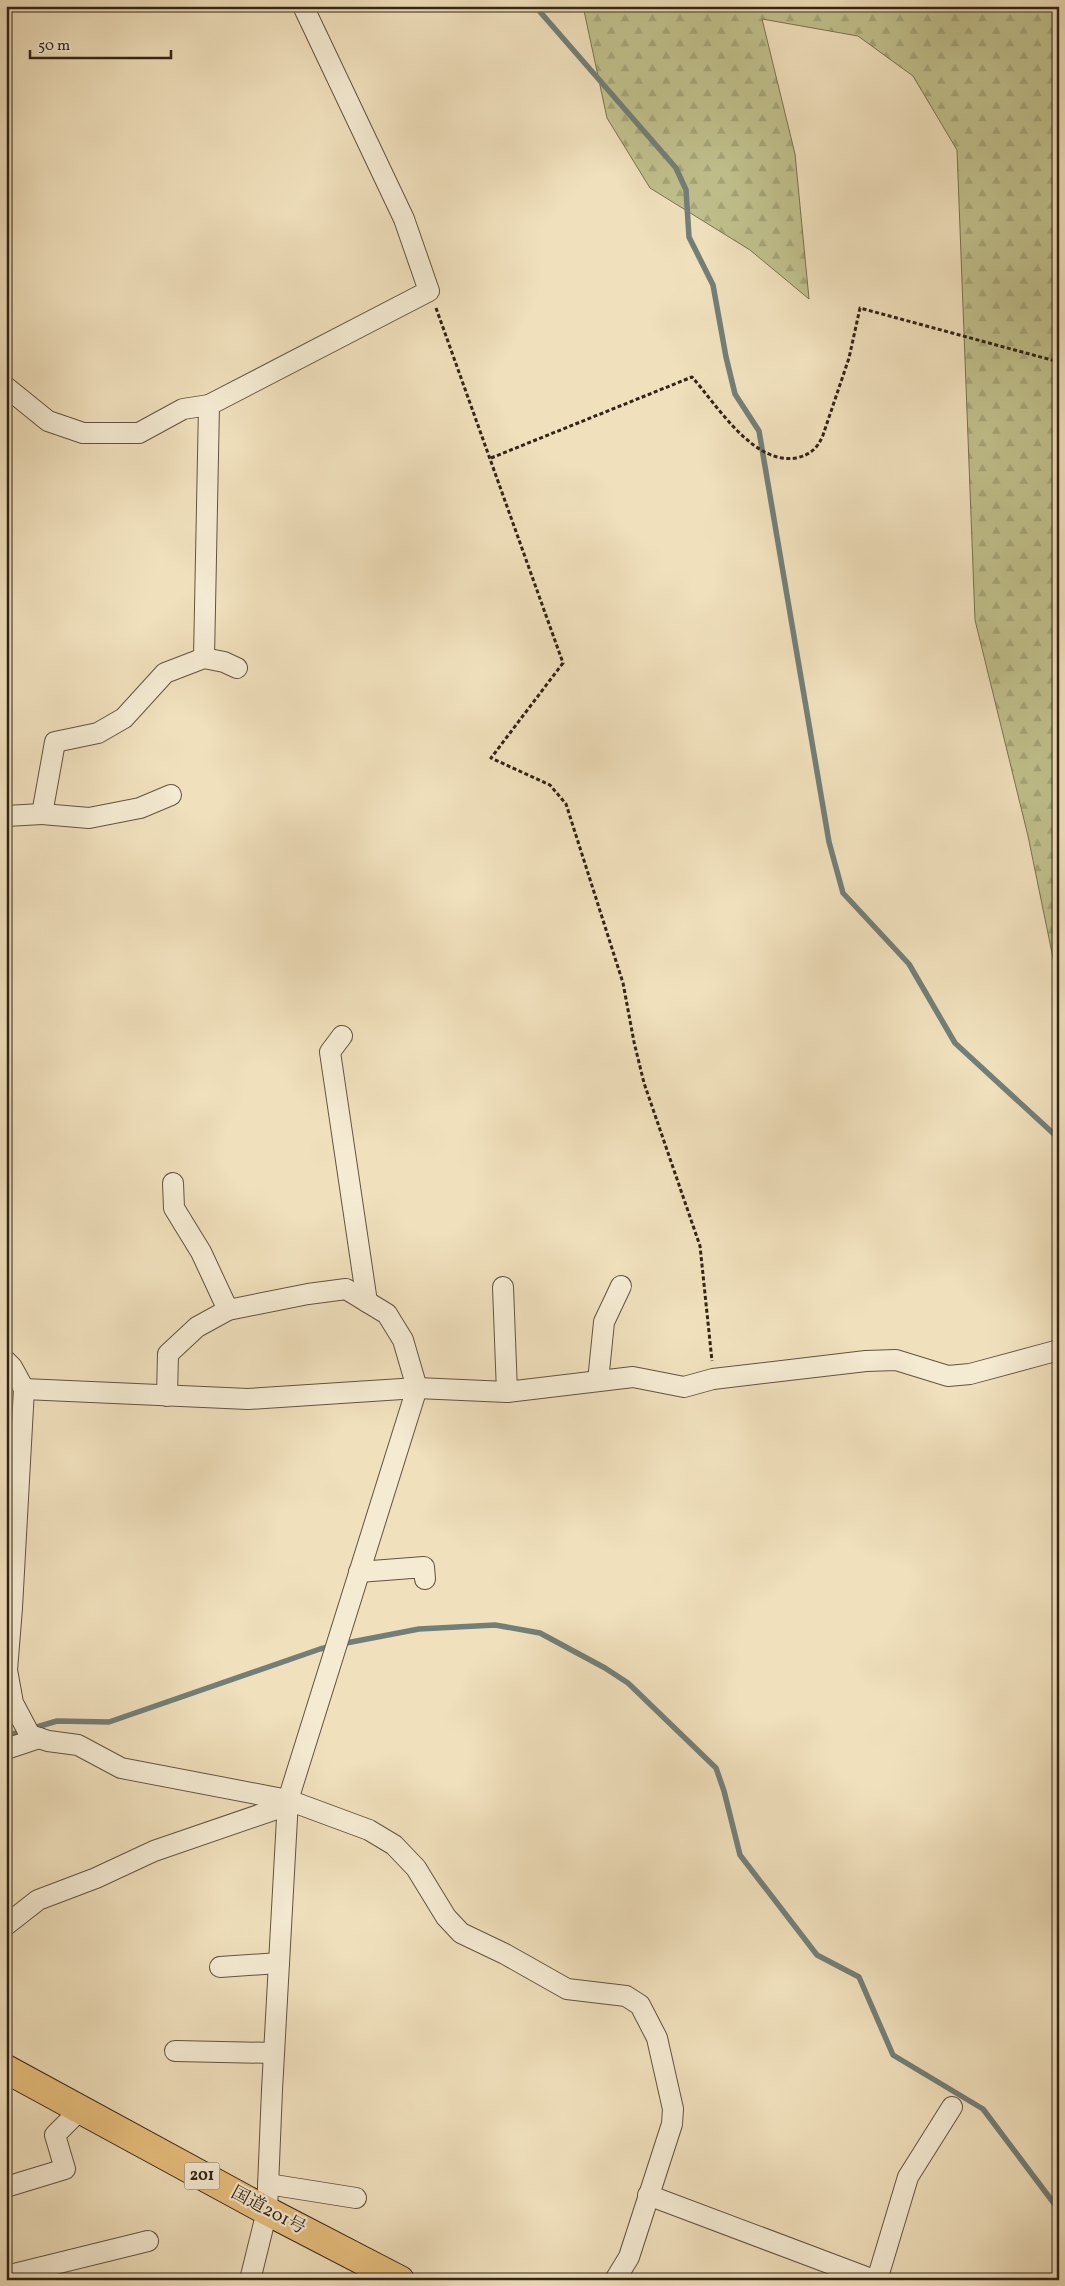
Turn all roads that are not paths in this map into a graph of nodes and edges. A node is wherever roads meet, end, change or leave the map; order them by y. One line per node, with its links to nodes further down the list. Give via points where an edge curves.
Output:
1 (303, 6): 3 (street, via 404,219 429,291)
2 (6, 387): 3 (street, via 48,421 82,433 139,433 183,408)
3 (209, 405): 4 (street)
4 (204, 658): 5 (street); 7 (street, via 165,673 124,718 98,733 55,742)
5 (237, 668)
6 (170, 795): 7 (street, via 140,808 89,818)
7 (42, 814): 8 (street)
8 (6, 816)
9 (342, 1036): 13 (street, via 330,1052)
10 (173, 1182): 14 (street, via 174,1208 201,1252)
11 (621, 1286): 17 (street, via 604,1322)
12 (503, 1287): 20 (street)
13 (367, 1302): 14 (street, via 346,1289); 18 (street, via 387,1314 403,1340)
14 (228, 1310): 21 (street, via 197,1327 168,1354)
15 (1059, 1350): 17 (street, via 970,1374 948,1376 896,1360 713,1379 684,1387 633,1377)
16 (6, 1361): 19 (street)
17 (598, 1381): 20 (street)
18 (417, 1388): 20 (street); 21 (street, via 248,1399); 22 (street)
19 (24, 1389): 21 (street); 24 (street, via 7,1670 13,1703)
20 (506, 1392)
21 (167, 1396)
22 (359, 1572): 23 (street, via 424,1567); 26 (street)
23 (424, 1579)
24 (31, 1731): 25 (street); 26 (street, via 78,1745 121,1768)
25 (6, 1749)
26 (288, 1803): 27 (street, via 154,1851 38,1900); 28 (street); 37 (street, via 369,1830 394,1845 416,1868 446,1917 461,1933 567,1989 626,1996 640,2005 657,2038 673,2109 672,2124)
27 (6, 1925)
28 (279, 1963): 29 (street); 31 (street)
29 (220, 1967)
30 (175, 2051): 31 (street)
31 (274, 2053): 35 (street)
32 (6, 2069): 34 (highway, 国道201号 / 201)
33 (952, 2106): 45 (street, via 908,2177)
34 (77, 2108): 36 (street, via 55,2135 65,2169); 39 (highway, 国道201号 / 201)
35 (268, 2184): 38 (street); 39 (street)
36 (6, 2188)
37 (648, 2195): 44 (street, via 629,2257); 45 (street)
38 (356, 2198)
39 (267, 2211): 42 (street); 43 (highway, 国道201号 / 201)
40 (148, 2241): 41 (street)
41 (6, 2276)
42 (250, 2280)
43 (400, 2280)
44 (616, 2280)
45 (875, 2280)

